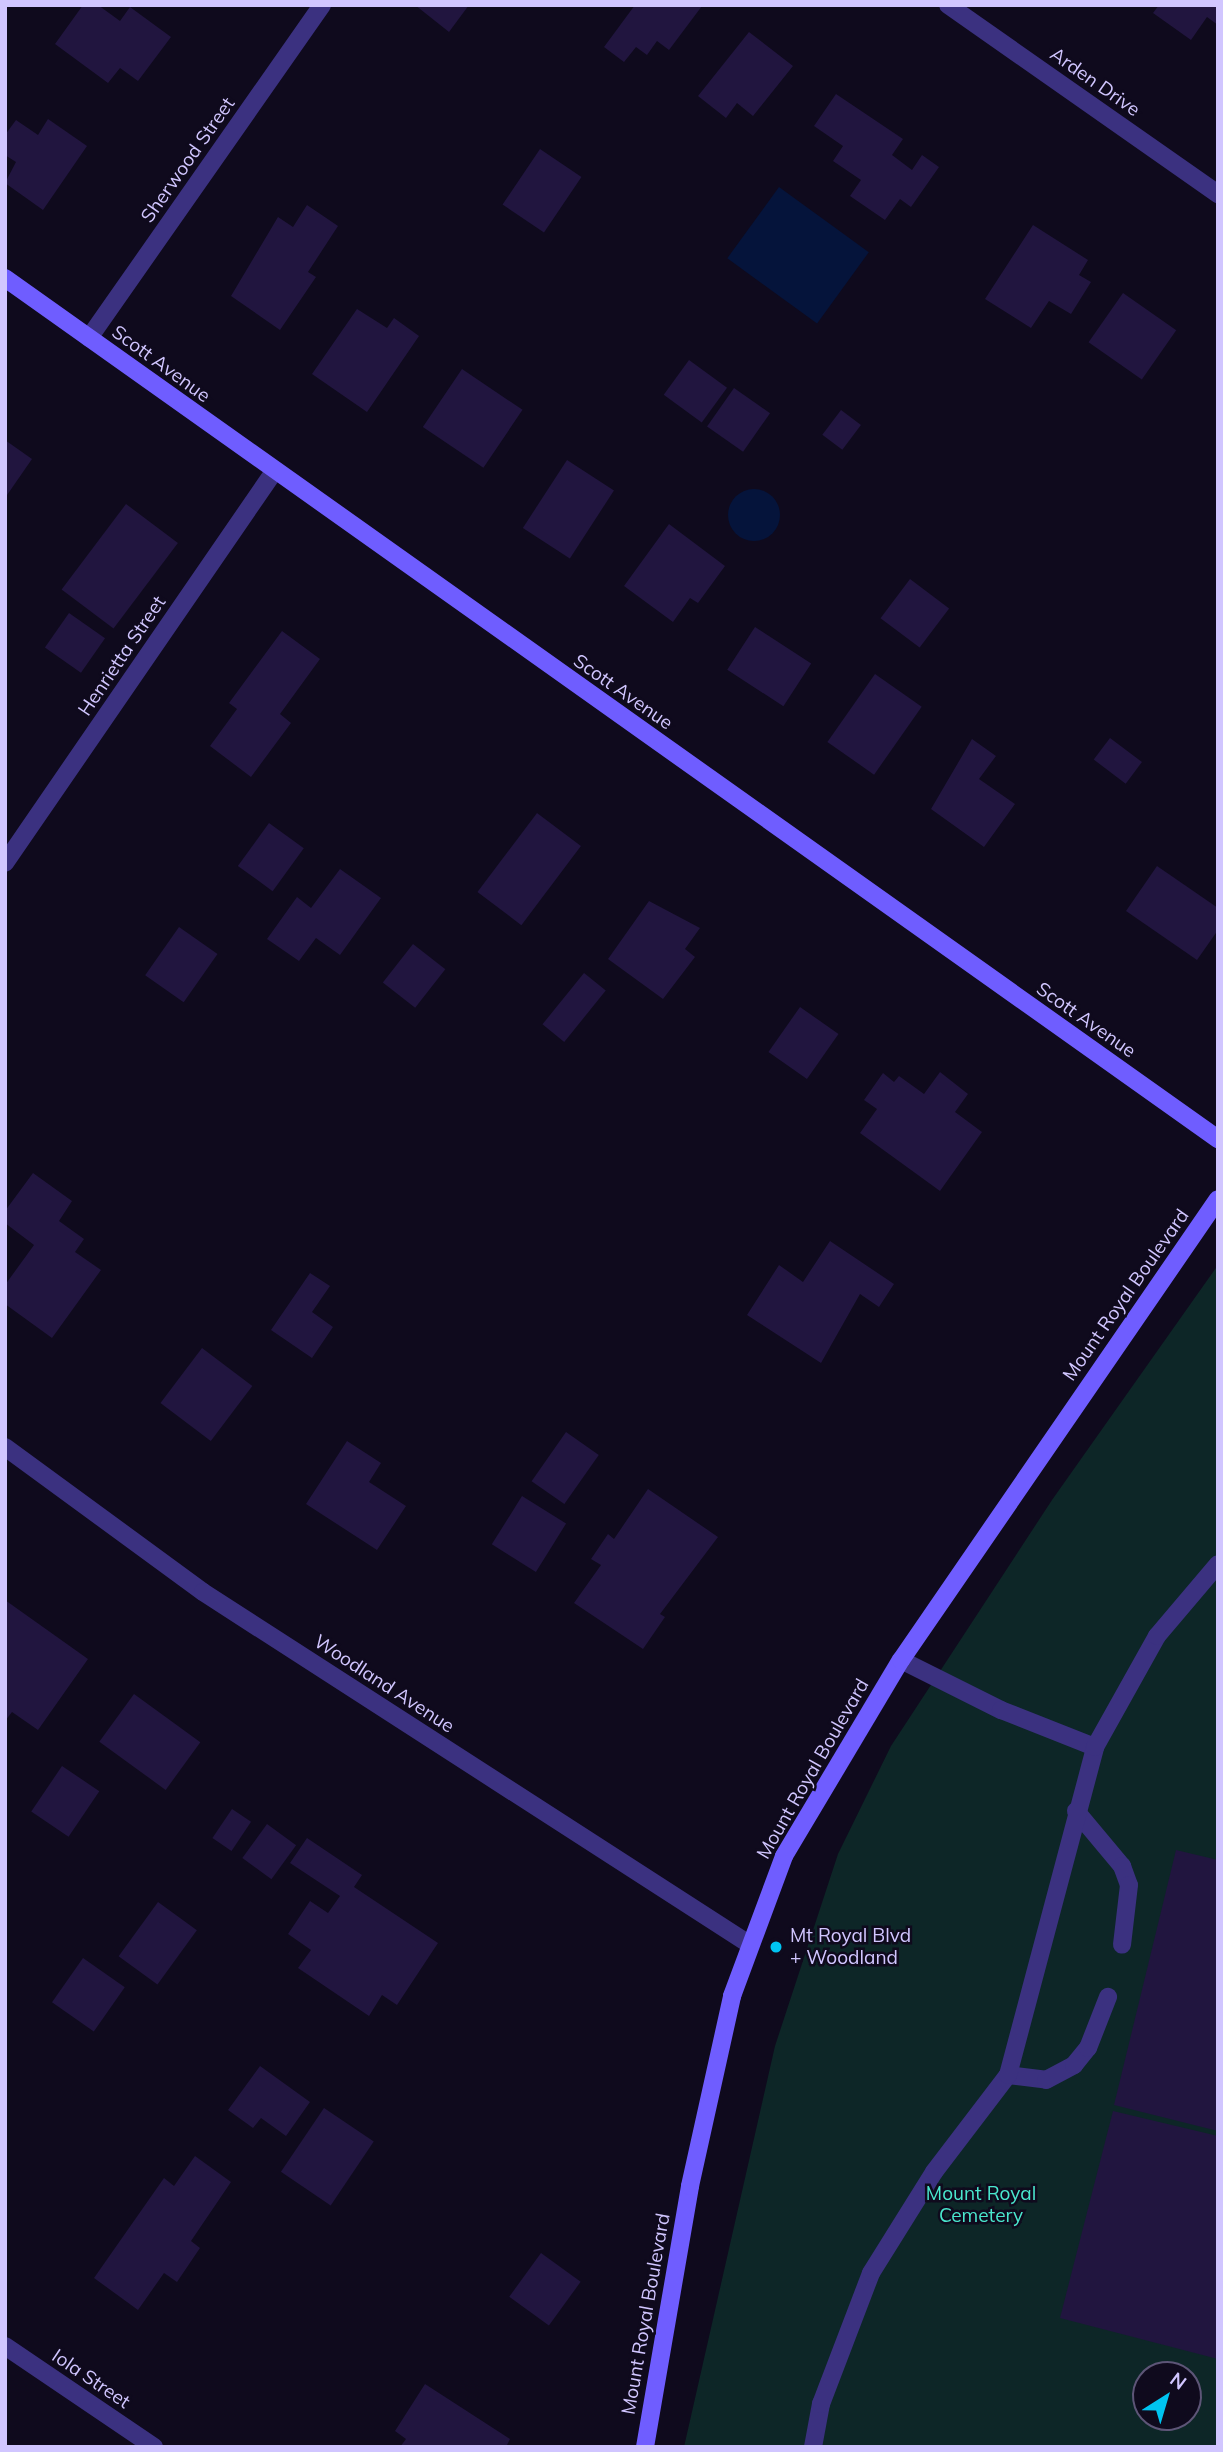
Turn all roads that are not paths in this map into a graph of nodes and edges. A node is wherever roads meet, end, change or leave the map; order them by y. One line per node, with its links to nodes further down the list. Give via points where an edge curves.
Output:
1 (322, 5): 5 (street, Sherwood Street)
2 (948, 5): 3 (street, Arden Drive)
3 (1218, 194)
4 (5, 278): 5 (street, Scott Avenue)
5 (89, 338): 6 (street, Scott Avenue)
6 (274, 472): 7 (street, Henrietta Street); 8 (street, Scott Avenue)
7 (5, 863)
8 (1218, 1139)
9 (1218, 1199): 12 (street, Mount Royal Boulevard)
10 (5, 1447): 15 (street, Woodland Avenue, via 203,1592)
11 (1218, 1564): 13 (street, via 1157,1636)
12 (901, 1660): 13 (street, via 1001,1710); 15 (street, Mount Royal Boulevard, via 784,1856)
13 (1095, 1747): 14 (street)
14 (1076, 1811): 16 (street, via 1122,1866 1129,1885); 18 (street)
15 (749, 1944): 21 (street, Mount Royal Boulevard, via 690,2186)
16 (1122, 1945)
17 (1108, 1997): 18 (street, via 1074,2065 1046,2080)
18 (1008, 2075): 22 (street, via 934,2172 871,2273 821,2404)
19 (5, 2346): 20 (street, Iola Street)
20 (154, 2447)
21 (645, 2447)
22 (813, 2447)

